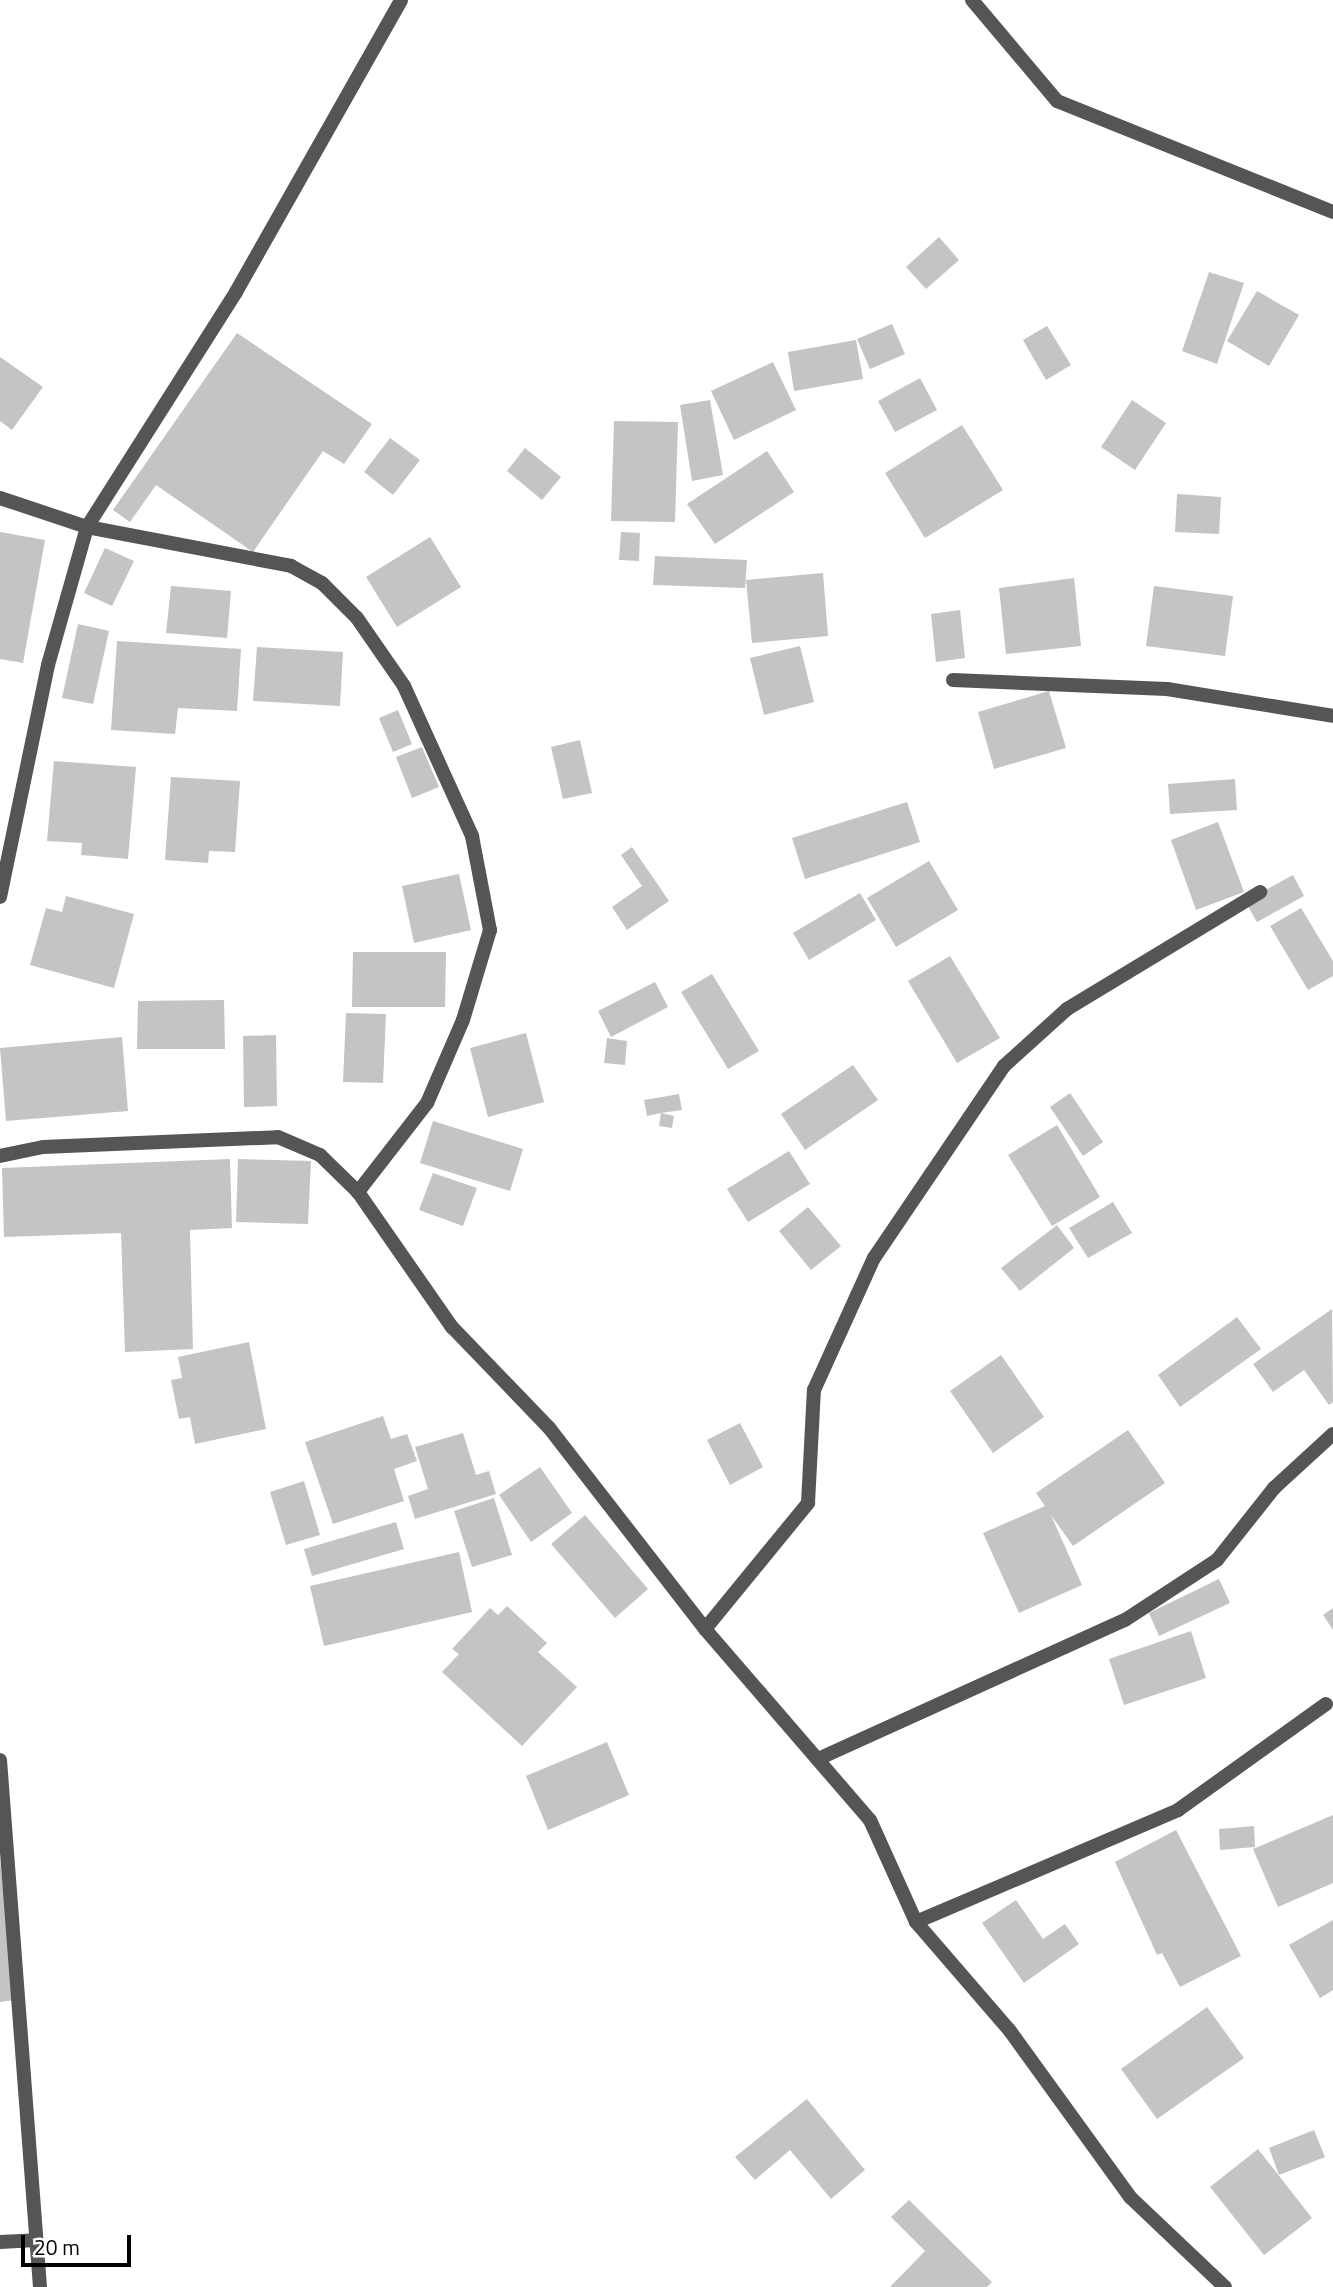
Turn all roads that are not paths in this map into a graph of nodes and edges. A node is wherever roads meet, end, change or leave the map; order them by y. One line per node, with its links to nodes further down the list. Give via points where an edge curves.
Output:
1 (401, 0): 5 (street, via 236,292)
2 (972, 0): 3 (street, via 1057,101)
3 (1333, 212)
4 (0, 498): 5 (street)
5 (87, 527): 9 (street, via 48,665); 11 (street, via 291,566 322,583 357,618 404,686 472,836 490,930 463,1020 427,1103)
6 (953, 680): 7 (street, via 1167,689)
7 (1333, 716)
8 (1260, 892): 13 (street, via 1067,1010 1004,1066 874,1258 814,1390 808,1503)
9 (0, 897)
10 (0, 1156): 11 (street, via 43,1147 278,1137 320,1155)
11 (358, 1192): 13 (street, via 452,1327 550,1429)
12 (1333, 1434): 15 (street, via 1274,1488 1217,1560 1125,1620)
13 (705, 1629): 15 (street)
14 (1326, 1704): 17 (street, via 1178,1810)
15 (818, 1759): 17 (street, via 870,1820)
16 (0, 1760): 18 (street)
17 (916, 1922): 21 (street, via 1010,2031 1130,2197)
18 (36, 2240): 19 (street); 20 (street)
19 (0, 2242)
20 (40, 2287)
21 (1225, 2287)

